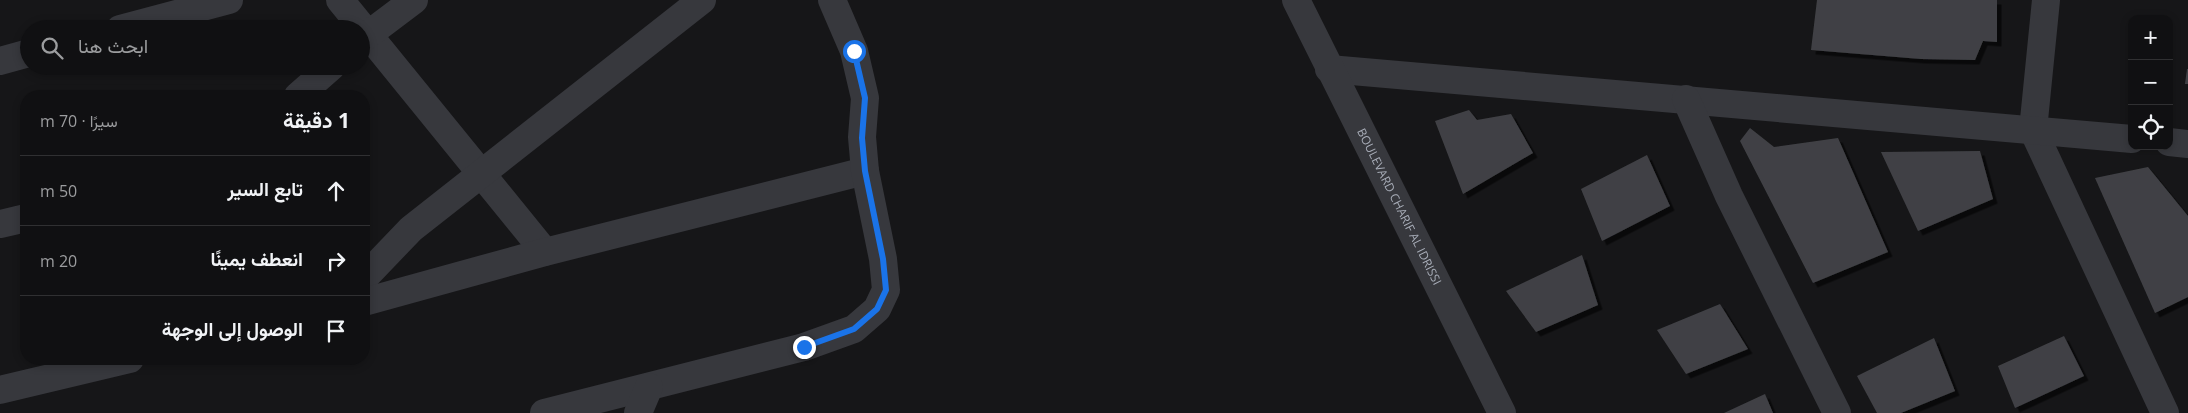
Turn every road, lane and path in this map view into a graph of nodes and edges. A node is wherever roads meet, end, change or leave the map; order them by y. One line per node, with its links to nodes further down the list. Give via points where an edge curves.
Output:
1 (229, 0): 8 (street)
2 (340, 0): 9 (street)
3 (414, 0): 10 (street)
4 (702, 0): 23 (street)
5 (832, 0): 22 (street, via 854,51 865,98 862,138)
6 (1296, 0): 14 (street, BOULEVARD CHARIF AL IDRISSI)
7 (2046, 0): 18 (street)
8 (154, 20)
9 (353, 20)
10 (370, 33)
11 (370, 44): 23 (street)
12 (20, 55): 13 (street)
13 (0, 61)
14 (1328, 69): 17 (street); 34 (street, BOULEVARD CHARIF AL IDRISSI)
15 (322, 75): 16 (street)
16 (305, 90)
17 (1686, 99): 18 (street); 35 (street, via 1729,196)
18 (2033, 130): 19 (street); 36 (street)
19 (2128, 139)
20 (2173, 142): 21 (street)
21 (2188, 144)
22 (865, 171): 26 (street); 30 (street, via 886,290 877,309 854,329 804,347)
23 (483, 174): 26 (street); 27 (street, via 411,229)
24 (20, 219): 25 (street)
25 (0, 224)
26 (545, 252): 28 (street)
27 (370, 272)
28 (370, 300)
29 (105, 365): 31 (street)
30 (649, 387): 32 (street); 33 (street)
31 (0, 390)
32 (544, 413)
33 (638, 413)
34 (1502, 413)
35 (1837, 413)
36 (2166, 413)

